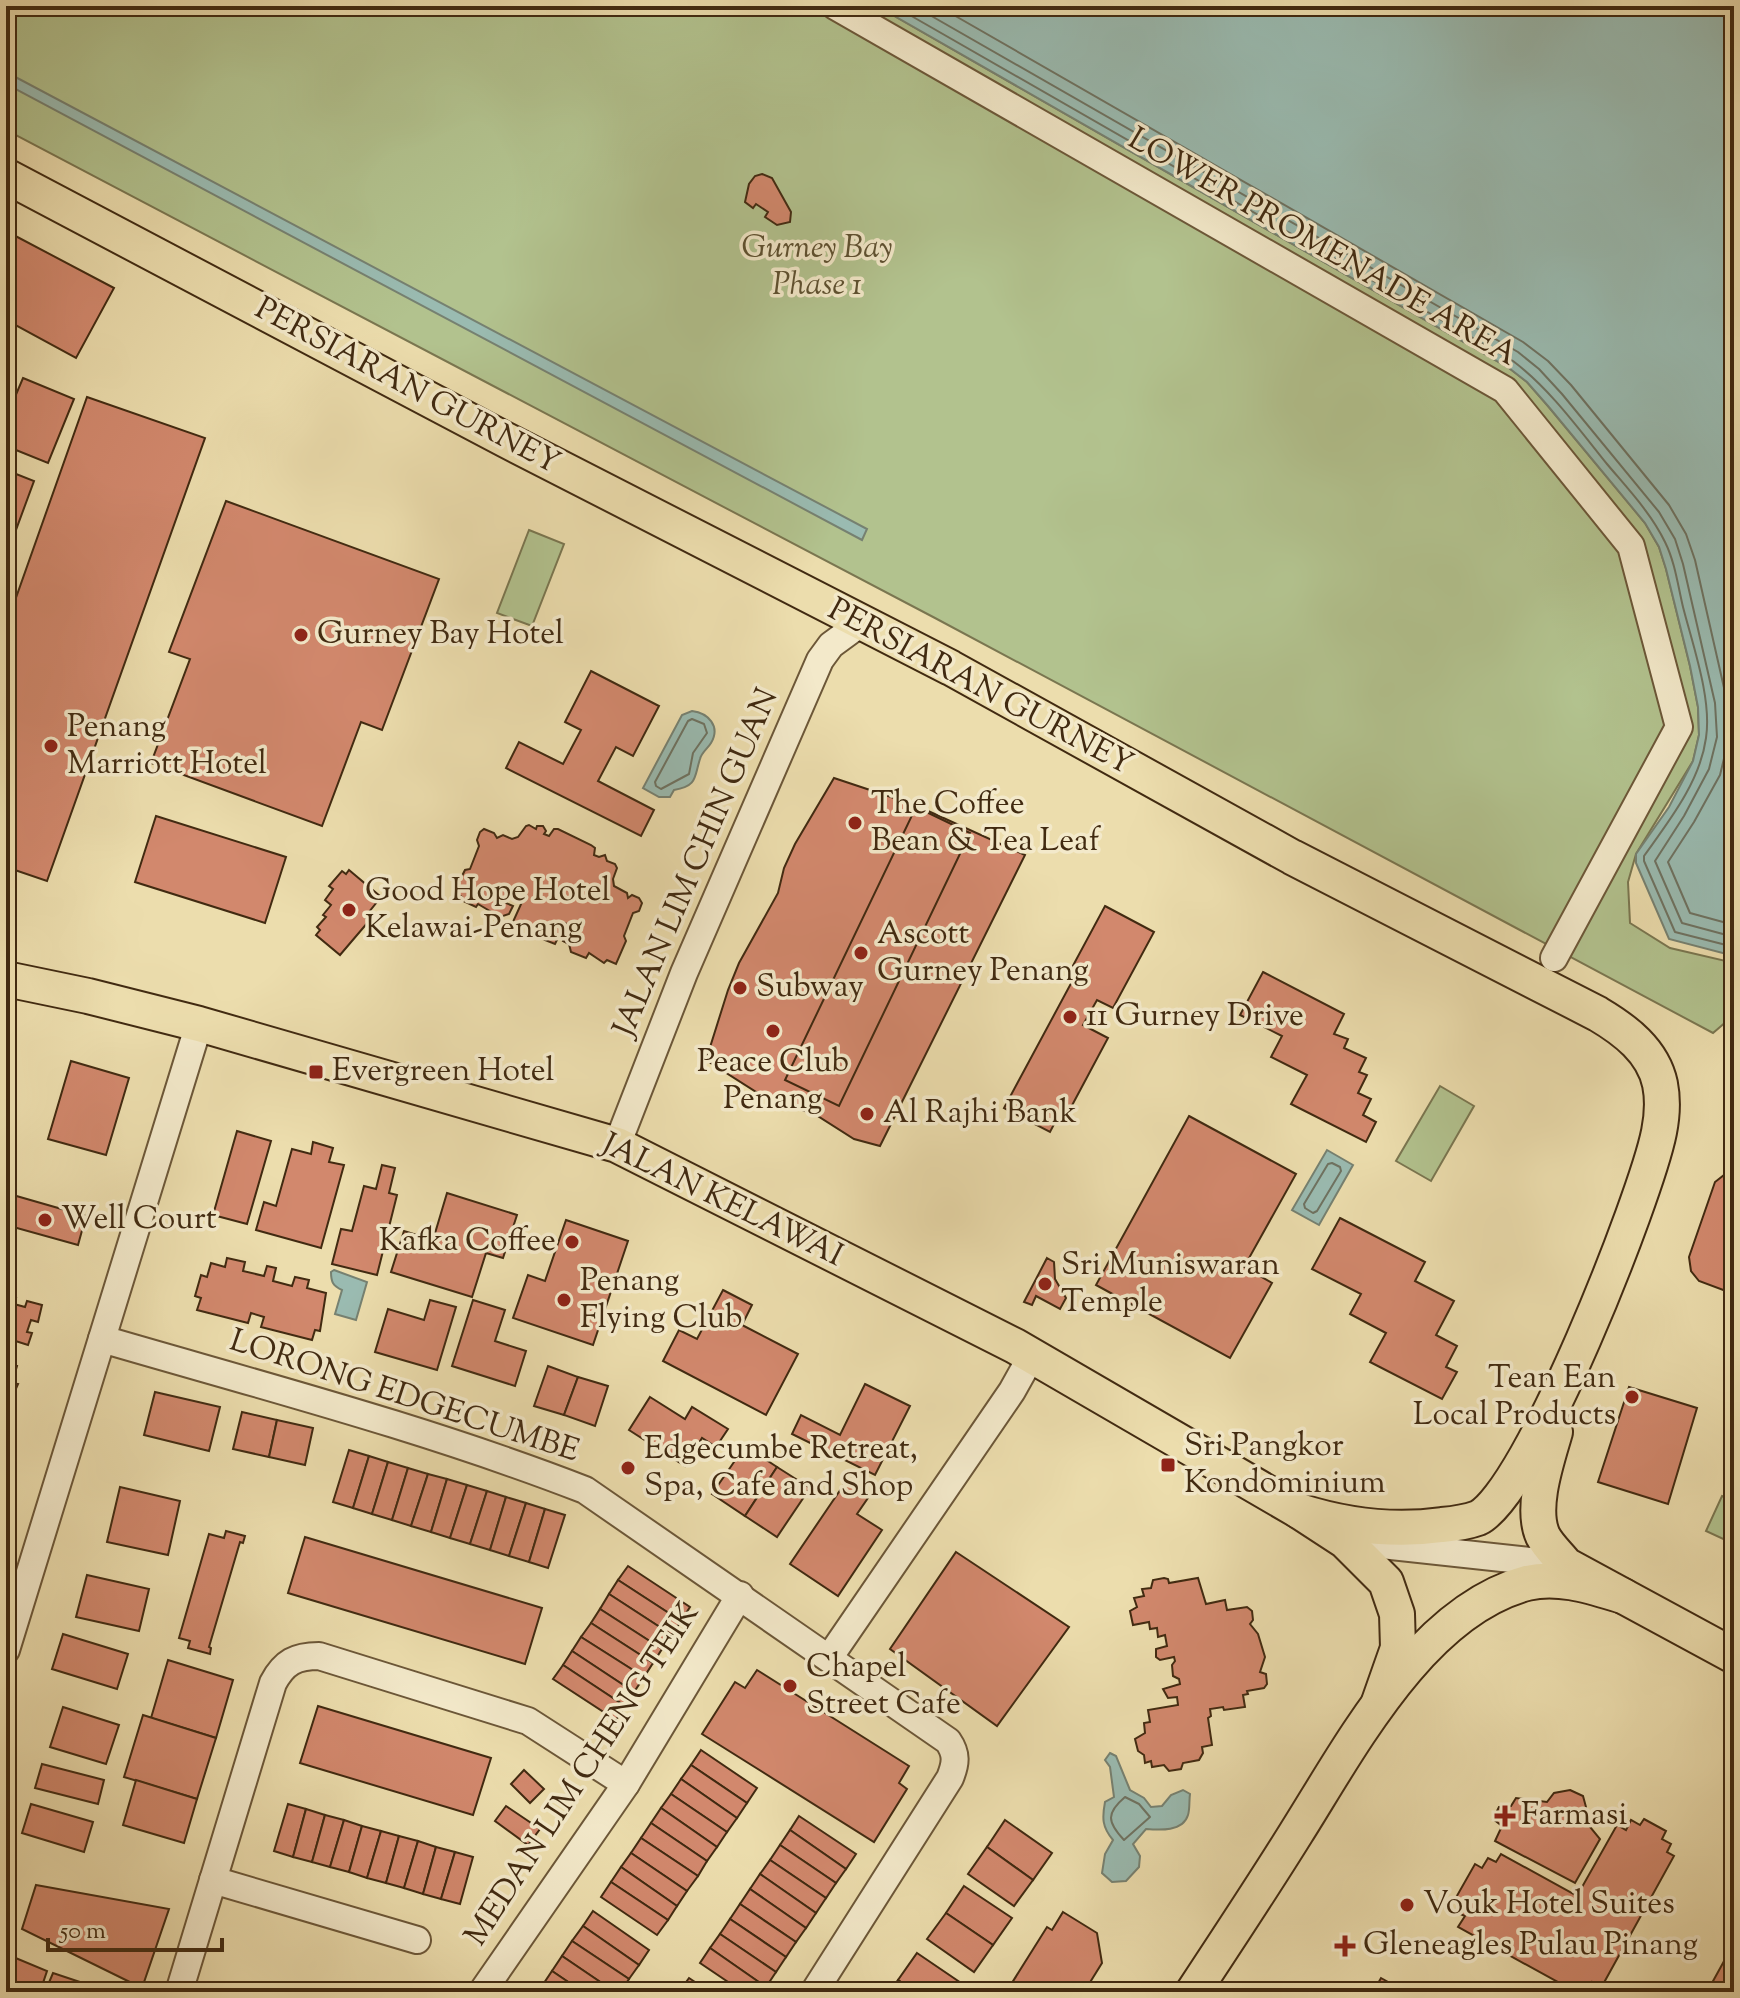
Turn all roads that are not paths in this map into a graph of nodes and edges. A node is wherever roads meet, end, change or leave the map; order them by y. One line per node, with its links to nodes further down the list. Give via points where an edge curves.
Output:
1 (835, 6): 4 (street, LOWER PROMENADE AREA, via 1505,390 1631,546 1679,727)
2 (6, 176): 3 (main road, PERSIARAN GURNEY)
3 (861, 623): 7 (street, JALAN LIM CHIN GUAN, via 820,660 684,973); 10 (main road, PERSIARAN GURNEY, via 1292,857 1598,1014 1643,1049 1660,1084 1659,1132 1612,1273)
4 (1554, 958)
5 (6, 979): 6 (main road, JALAN KELAWAI)
6 (199, 1024): 7 (main road, JALAN KELAWAI); 8 (street)
7 (617, 1145): 9 (main road, JALAN KELAWAI)
8 (102, 1339): 14 (street, LORONG EDGECUMBE, via 368,1417 585,1490); 16 (street)
9 (1031, 1357): 11 (main road, JALAN KELAWAI); 18 (street)
10 (1568, 1373): 11 (main road, JALAN KELAWAI, via 1519,1471 1495,1506 1476,1518 1403,1529 1337,1523); 13 (main road, via 1538,1515 1543,1535)
11 (1299, 1511): 12 (main road, JALAN KELAWAI)
12 (1345, 1541): 13 (street); 19 (main road, JALAN KELAWAI, via 1386,1582 1397,1614 1398,1648)
13 (1566, 1565): 15 (main road)
14 (740, 1595): 18 (street, LORONG EDGECUMBE); 20 (street, MEDAN LIM CHENG TEIK)
15 (1623, 1596): 17 (main road); 19 (main road, via 1551,1580 1505,1591 1453,1621)
16 (6, 1650)
17 (1734, 1656)
18 (829, 1658): 25 (street, LORONG EDGECUMBE, via 948,1741 955,1764)
19 (1379, 1702): 26 (main road)
20 (626, 1784): 21 (street, via 528,1721 319,1656 304,1656 290,1661 273,1683); 24 (street, MEDAN LIM CHENG TEIK)
21 (213, 1880): 22 (street); 23 (street)
22 (417, 1940)
23 (179, 1992)
24 (482, 1992)
25 (814, 1992)
26 (1193, 1992)

